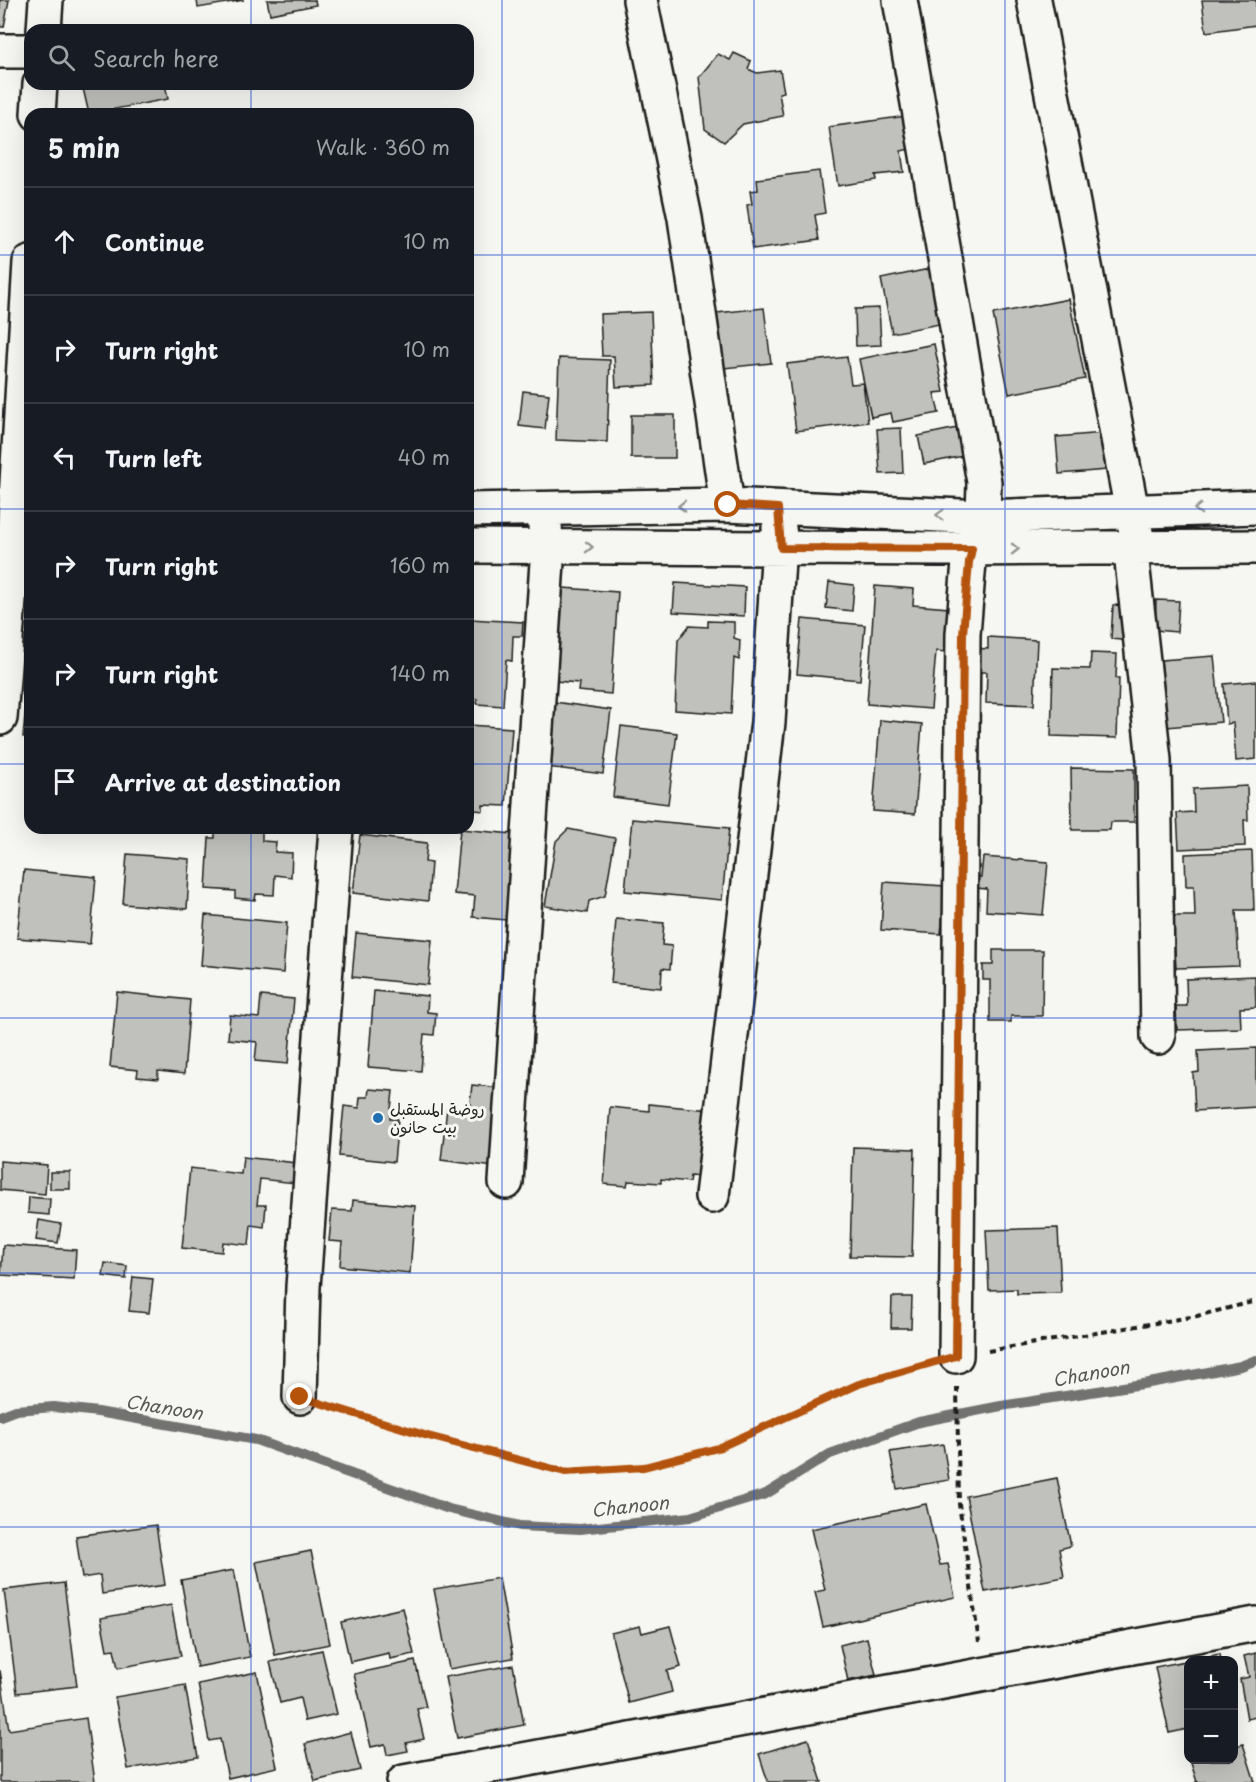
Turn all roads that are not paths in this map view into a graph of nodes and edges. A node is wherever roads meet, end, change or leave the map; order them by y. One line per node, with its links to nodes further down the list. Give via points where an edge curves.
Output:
1 (46, 0): 5 (street)
2 (640, 0): 11 (street, via 685,218)
3 (900, 0): 17 (street, via 984,482)
4 (1034, 0): 16 (street)
5 (44, 24)
6 (0, 51): 7 (street)
7 (24, 51)
8 (40, 90): 9 (street)
9 (39, 108)
10 (24, 410): 18 (street)
11 (728, 505): 13 (street); 14 (street, one-way to 14)
12 (1256, 507): 16 (street, one-way to 16)
13 (778, 508): 17 (street, one-way to 13); 22 (street)
14 (543, 509): 15 (street); 20 (street)
15 (474, 510)
16 (1133, 512): 17 (street); 23 (street)
17 (983, 517): 24 (street)
18 (19, 534): 25 (street)
19 (474, 546): 20 (street)
20 (547, 546): 22 (street, one-way to 22); 28 (street)
21 (1256, 547): 23 (street)
22 (781, 548): 24 (street); 29 (street, via 768,722)
23 (1139, 548): 24 (street, one-way to 23); 27 (street, via 1132,562 1154,760)
24 (972, 549): 30 (street, via 963,634)
25 (0, 718)
26 (336, 834): 31 (street, via 303,1287)
27 (1158, 1037)
28 (506, 1182)
29 (712, 1196)
30 (956, 1356)
31 (300, 1397)
32 (1256, 1624): 33 (street)
33 (404, 1782)

